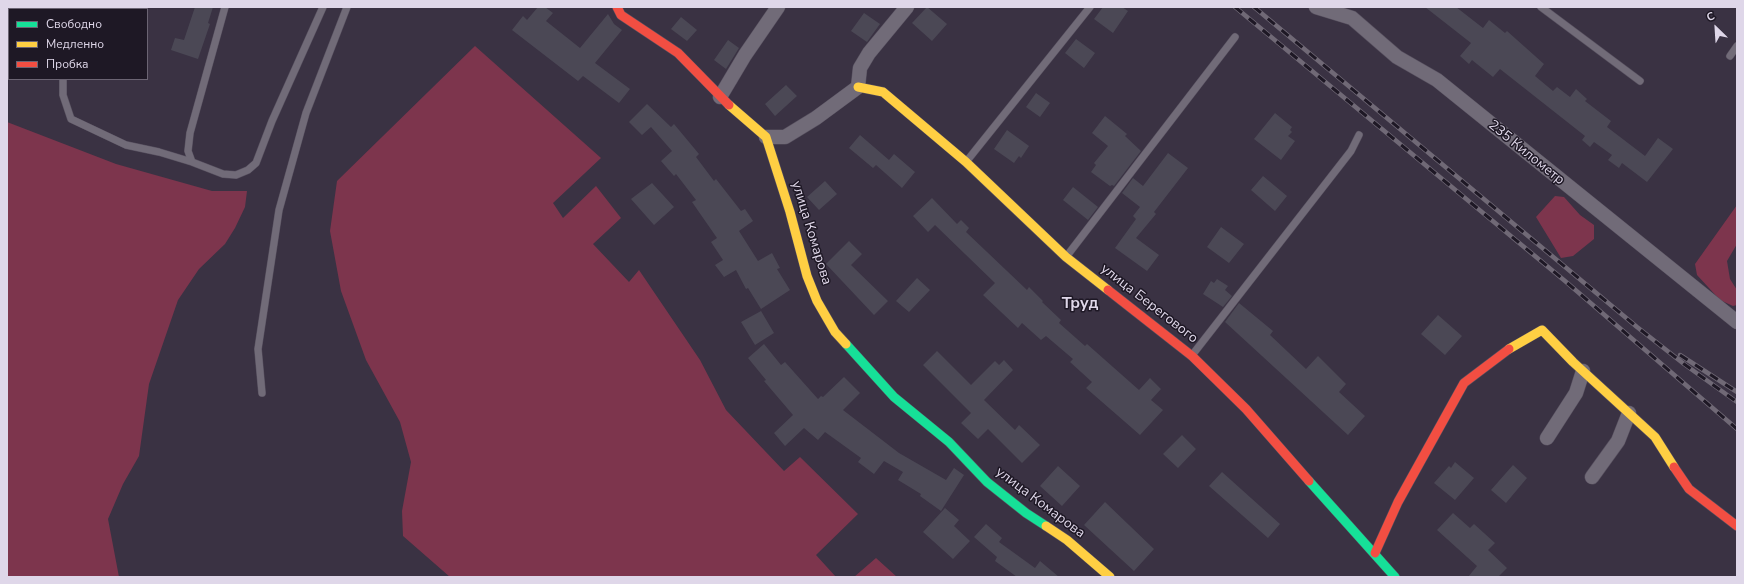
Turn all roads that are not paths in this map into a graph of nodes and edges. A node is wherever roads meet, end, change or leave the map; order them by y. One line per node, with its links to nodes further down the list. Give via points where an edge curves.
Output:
1 (225, 7): 19 (lane, via 190,133 188,151)
2 (323, 7): 19 (lane, via 256,163 236,175 223,174)
3 (347, 7): 25 (lane, via 306,113 279,210 258,348)
4 (617, 7): 16 (street, via 621,15 678,53)
5 (778, 7): 16 (street)
6 (907, 7): 15 (street, via 860,68)
7 (1090, 7): 20 (lane)
8 (1541, 7): 14 (lane)
9 (1324, 8): 22 (street, 235 Километр, via 1352,18 1397,57 1437,80)
10 (1235, 37): 21 (lane)
11 (1737, 46): 12 (lane)
12 (1730, 56)
13 (63, 80): 19 (lane, via 63,95 71,119 126,145)
14 (1640, 81)
15 (858, 87): 18 (street, via 785,138); 20 (street, улица Берегового, via 883,92)
16 (720, 96): 18 (street)
17 (1359, 135): 23 (lane, via 1351,151)
18 (766, 137): 31 (street, улица Комарова, via 807,276 817,301 835,332 894,397 949,442 987,482 1026,513 1067,540)
19 (192, 162)
20 (966, 162): 21 (street, улица Берегового)
21 (1066, 257): 23 (street, улица Берегового)
22 (1737, 322)
23 (1192, 356): 30 (street, улица Берегового, via 1246,409)
24 (1583, 371): 26 (street); 27 (street, via 1576,393); 30 (street, via 1542,330 1509,349 1464,382 1398,502)
25 (262, 393)
26 (1629, 413): 28 (street, via 1618,441); 29 (street, via 1655,437 1689,489)
27 (1547, 438)
28 (1592, 477)
29 (1737, 526)
30 (1375, 554): 32 (street, улица Берегового)
31 (1110, 577)
32 (1395, 577)

